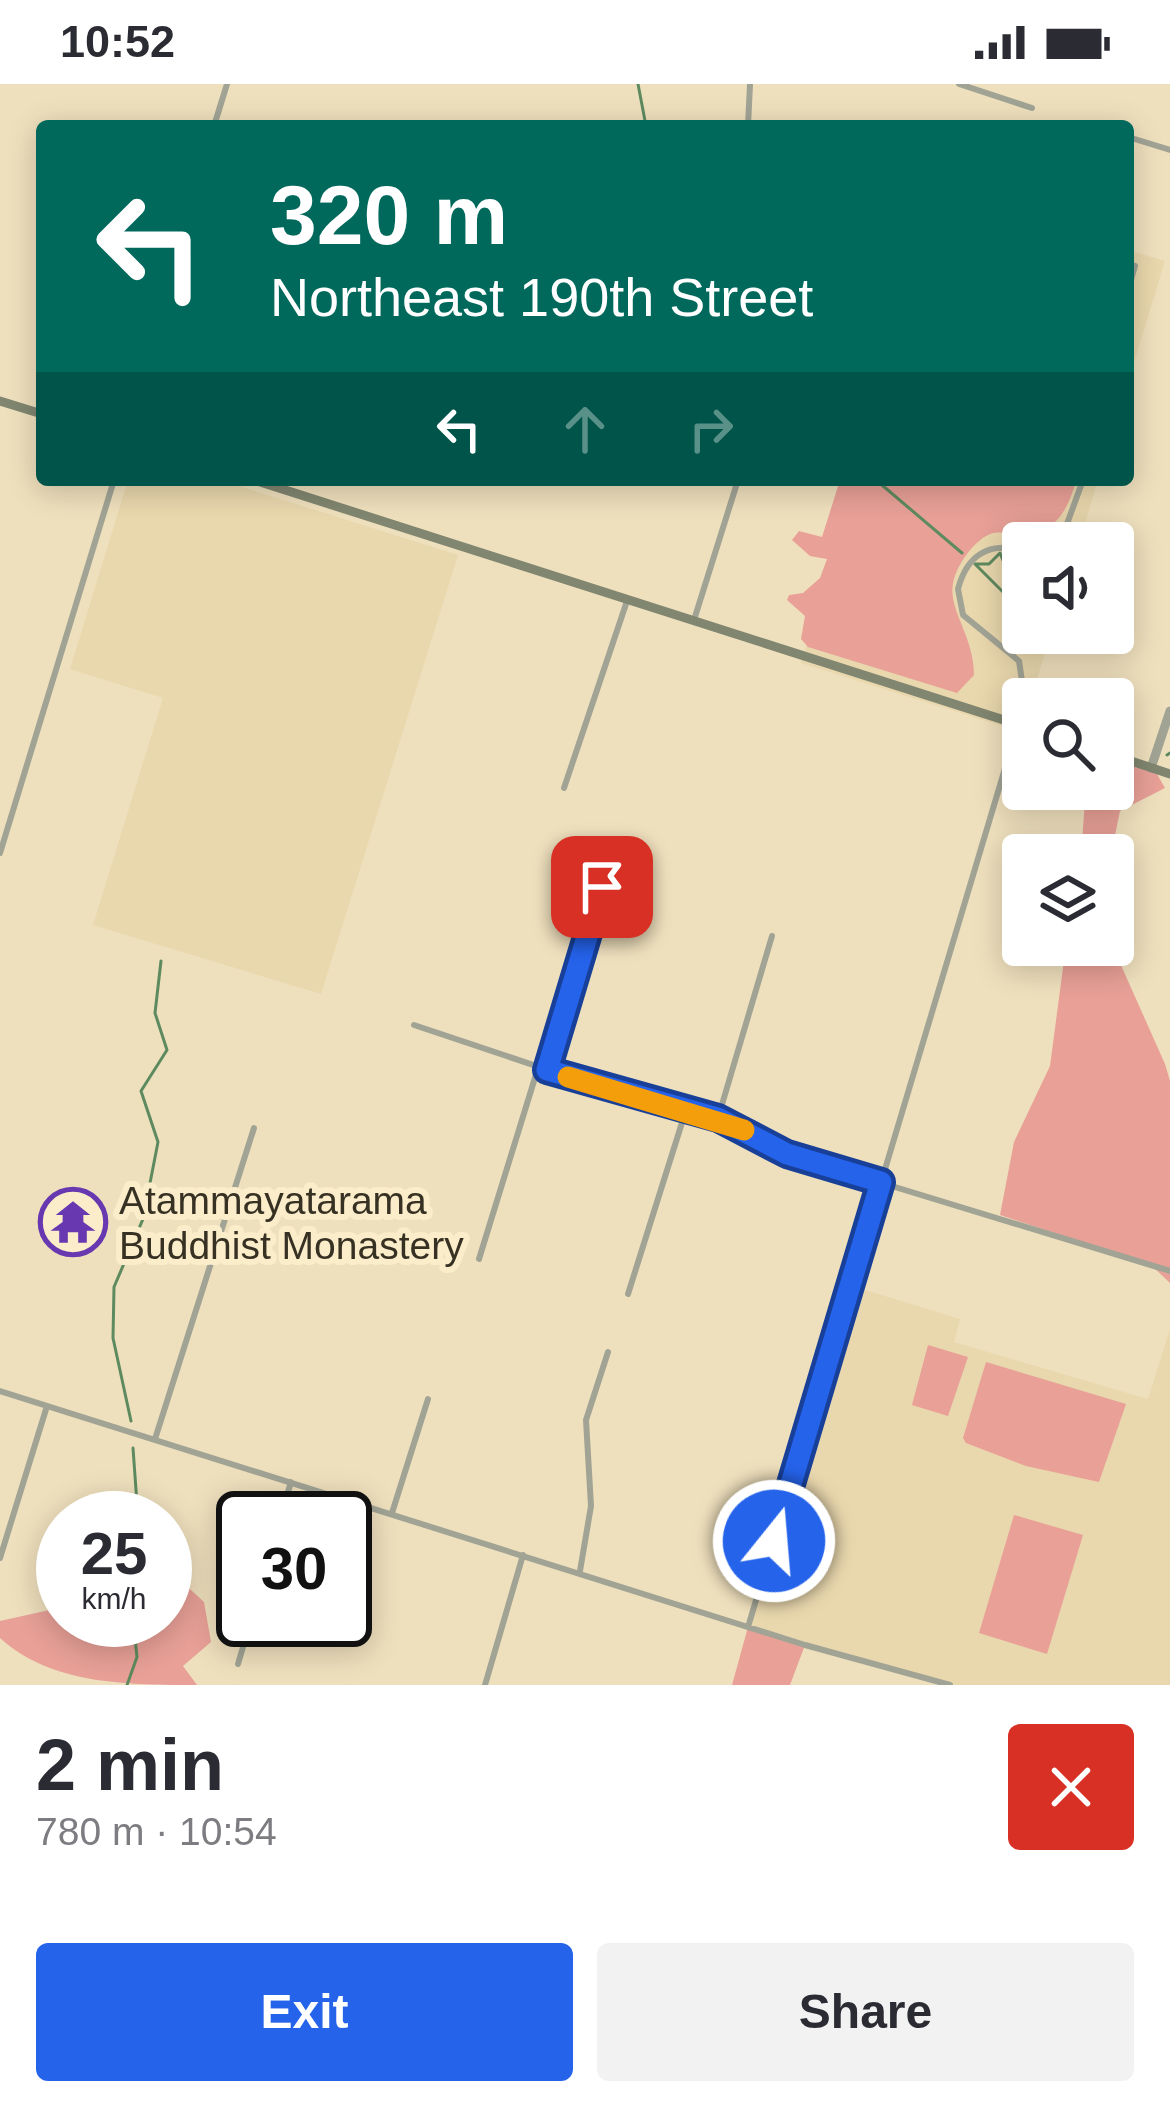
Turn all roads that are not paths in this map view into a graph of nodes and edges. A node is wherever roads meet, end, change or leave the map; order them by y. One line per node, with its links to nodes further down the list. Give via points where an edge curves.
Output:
1 (227, 84): 5 (street)
2 (749, 84): 6 (street)
3 (959, 84): 4 (street)
4 (1032, 108)
5 (216, 120)
6 (748, 120)
7 (1134, 139): 8 (street)
8 (1170, 150)
9 (0, 401): 10 (main road)
10 (36, 412)
11 (112, 486): 27 (street)
12 (273, 486): 17 (main road)
13 (736, 486): 18 (street)
14 (1081, 486): 15 (street)
15 (1068, 522)
16 (1002, 546): 19 (street, via 980,553 958,590 963,615)
17 (628, 598): 18 (main road); 26 (street)
18 (694, 620): 21 (main road)
19 (1002, 648)
20 (1170, 711): 23 (street)
21 (1002, 719)
22 (1134, 762): 23 (main road)
23 (1151, 767): 24 (main road)
24 (1170, 774)
25 (1002, 775): 35 (street)
26 (564, 788)
27 (0, 853)
28 (602, 887): 31 (street)
29 (772, 936): 33 (street)
30 (414, 1025): 31 (street)
31 (542, 1069): 32 (street); 36 (street)
32 (686, 1110): 33 (street); 38 (street)
33 (718, 1118): 35 (street, via 787,1154)
34 (254, 1128): 43 (street)
35 (881, 1182): 37 (street); 50 (street)
36 (479, 1259)
37 (1170, 1270)
38 (628, 1294)
39 (608, 1352): 49 (street, via 586,1420 591,1506)
40 (0, 1391): 42 (street)
41 (428, 1399): 46 (street)
42 (47, 1406): 43 (street); 48 (street)
43 (155, 1438): 44 (street)
44 (291, 1482): 45 (street); 46 (street)
45 (288, 1491)
46 (392, 1514): 47 (street)
47 (523, 1555): 49 (street); 53 (street)
48 (0, 1558)
49 (580, 1573): 50 (street)
50 (748, 1627): 54 (street)
51 (243, 1647): 52 (street)
52 (238, 1664)
53 (484, 1685)
54 (950, 1685)

